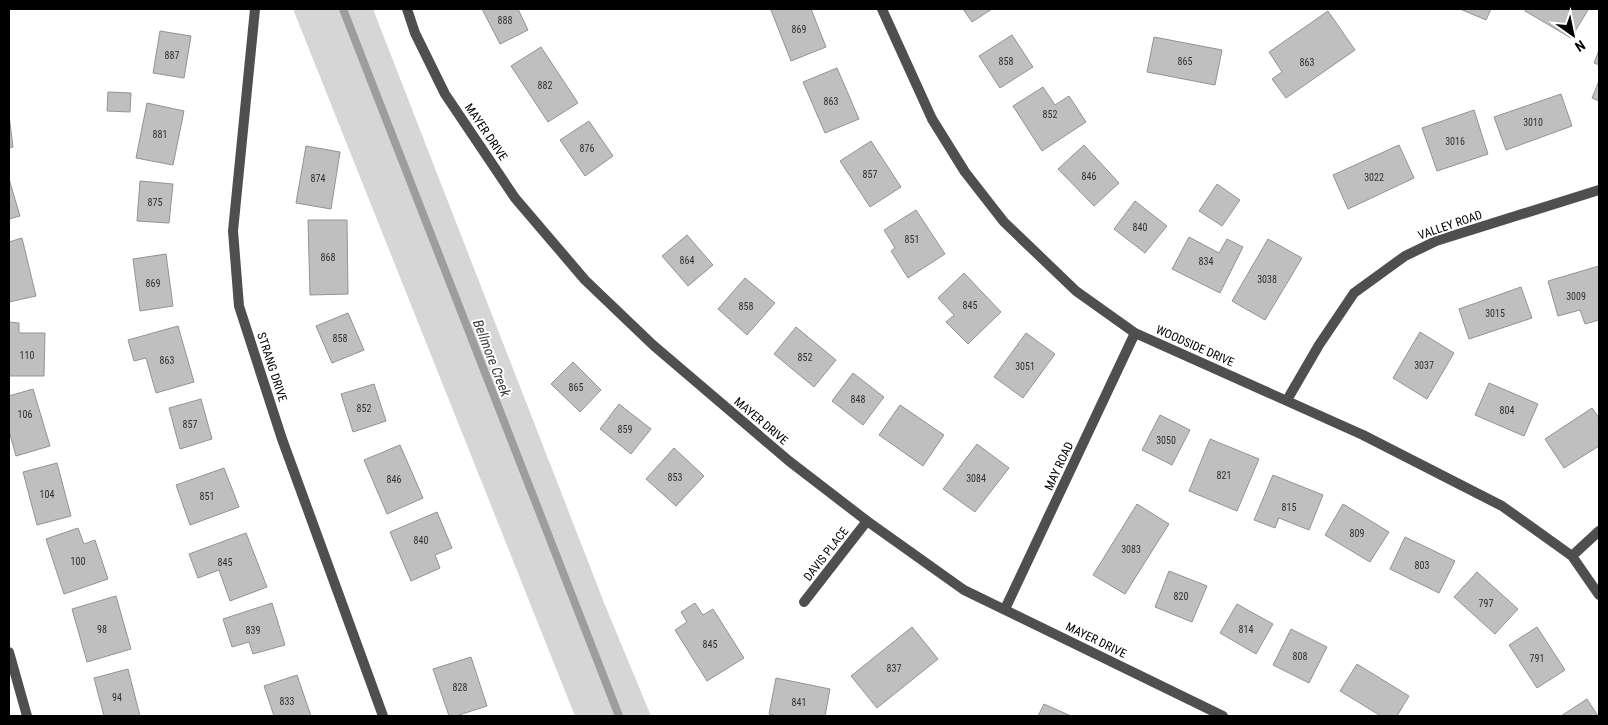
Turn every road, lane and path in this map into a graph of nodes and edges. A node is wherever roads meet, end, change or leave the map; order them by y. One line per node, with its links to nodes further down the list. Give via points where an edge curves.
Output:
1 (255, 9): 15 (street, STRANG DRIVE, via 233,231 239,306 282,439)
2 (407, 9): 7 (street, MAYER DRIVE, via 445,94 515,198 585,280 653,345 789,461)
3 (882, 9): 5 (street, WOODSIDE DRIVE, via 932,119 965,172 1004,222 1076,292)
4 (1599, 190): 6 (street, VALLEY ROAD, via 1436,241 1405,256 1354,293)
5 (1135, 333): 6 (street, WOODSIDE DRIVE); 12 (street, MAY ROAD)
6 (1287, 400): 9 (street, WOODSIDE DRIVE, via 1502,506)
7 (868, 521): 11 (street, DAVIS PLACE); 12 (street, MAYER DRIVE, via 964,590)
8 (1599, 531): 9 (street)
9 (1572, 556): 10 (street, WOODSIDE DRIVE)
10 (1599, 595)
11 (804, 602)
12 (1005, 609): 16 (street, MAYER DRIVE)
13 (9, 652): 14 (street)
14 (27, 716)
15 (382, 716)
16 (1223, 716)

